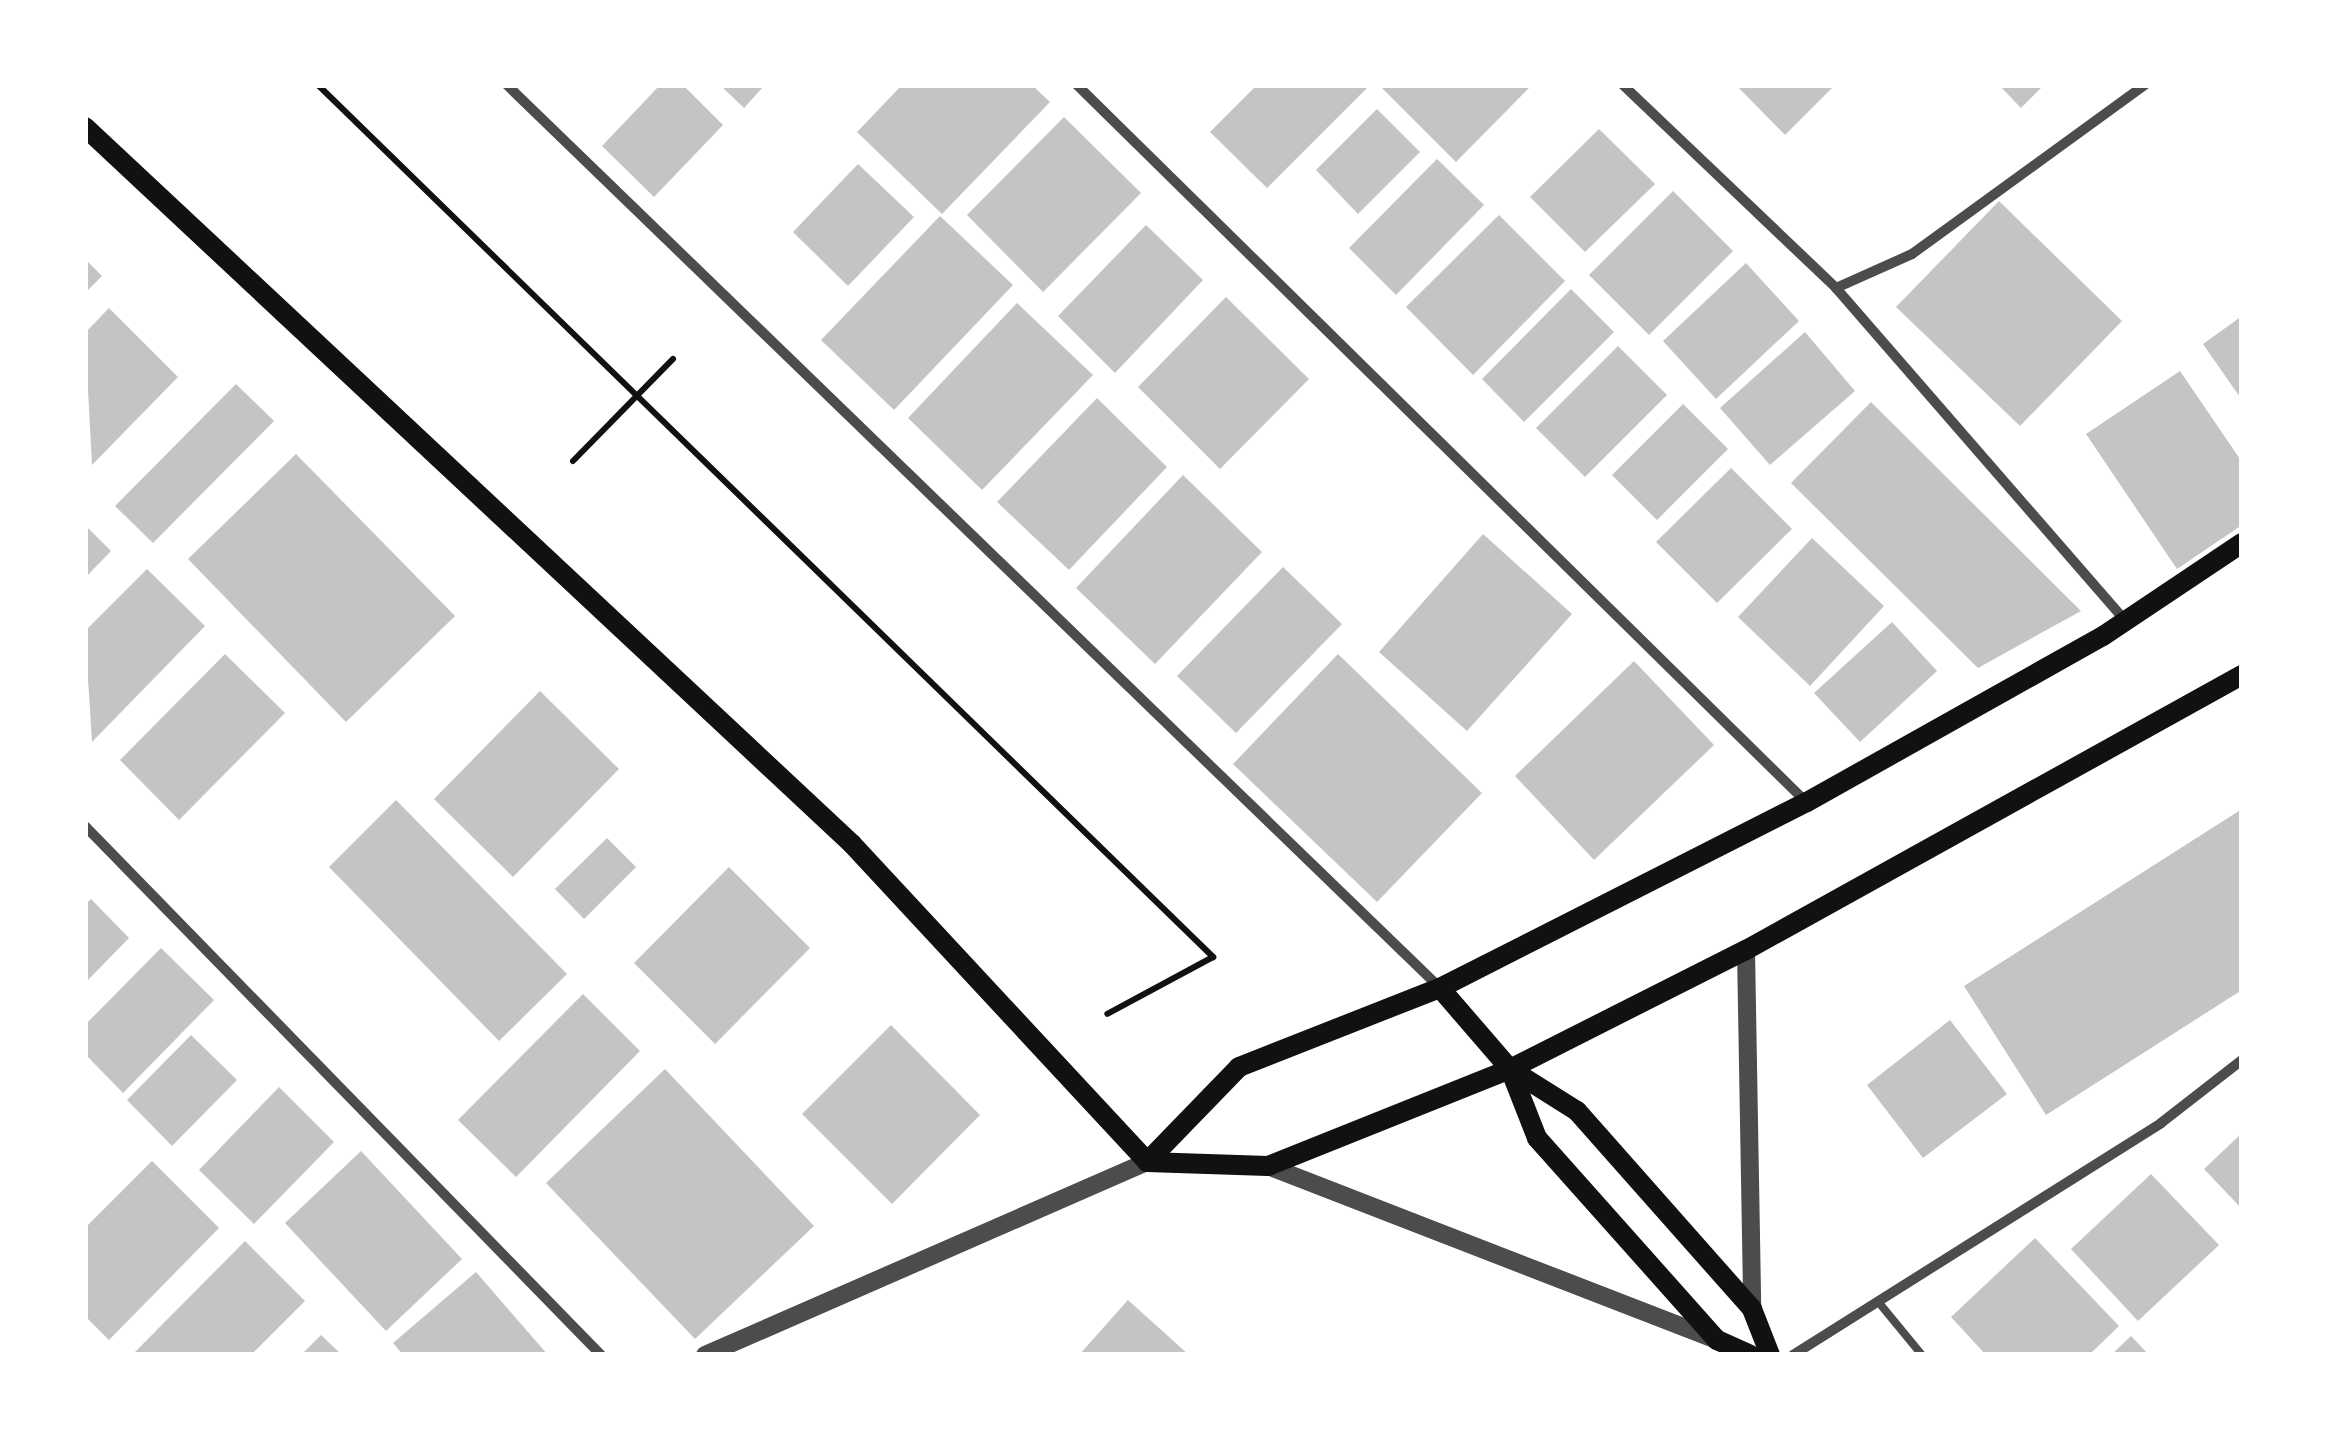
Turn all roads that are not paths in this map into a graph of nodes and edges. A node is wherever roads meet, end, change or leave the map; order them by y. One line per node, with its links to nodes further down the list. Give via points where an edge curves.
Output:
1 (508, 85): 13 (street)
2 (1077, 85): 10 (street)
3 (1623, 85): 6 (street)
4 (2145, 85): 6 (street, via 1912,254)
5 (85, 126): 16 (main road, via 852,844)
6 (1836, 288): 8 (street)
7 (2242, 543): 8 (main road)
8 (2125, 621): 10 (main road)
9 (2242, 674): 12 (main road)
10 (1807, 802): 13 (main road)
11 (85, 826): 21 (street)
12 (1746, 950): 15 (main road); 19 (street)
13 (1440, 988): 15 (main road); 16 (main road, via 1239,1067)
14 (2242, 1060): 18 (street)
15 (1510, 1069): 17 (main road); 19 (main road, via 1576,1111); 20 (main road, via 1537,1138)
16 (1147, 1162): 17 (main road); 22 (street)
17 (1268, 1166): 20 (street)
18 (1880, 1304): 25 (street); 26 (lane)
19 (1752, 1309): 24 (main road)
20 (1717, 1340): 23 (main road)
21 (601, 1355)
22 (705, 1355)
23 (1750, 1355)
24 (1770, 1355)
25 (1792, 1355)
26 (1922, 1355)

